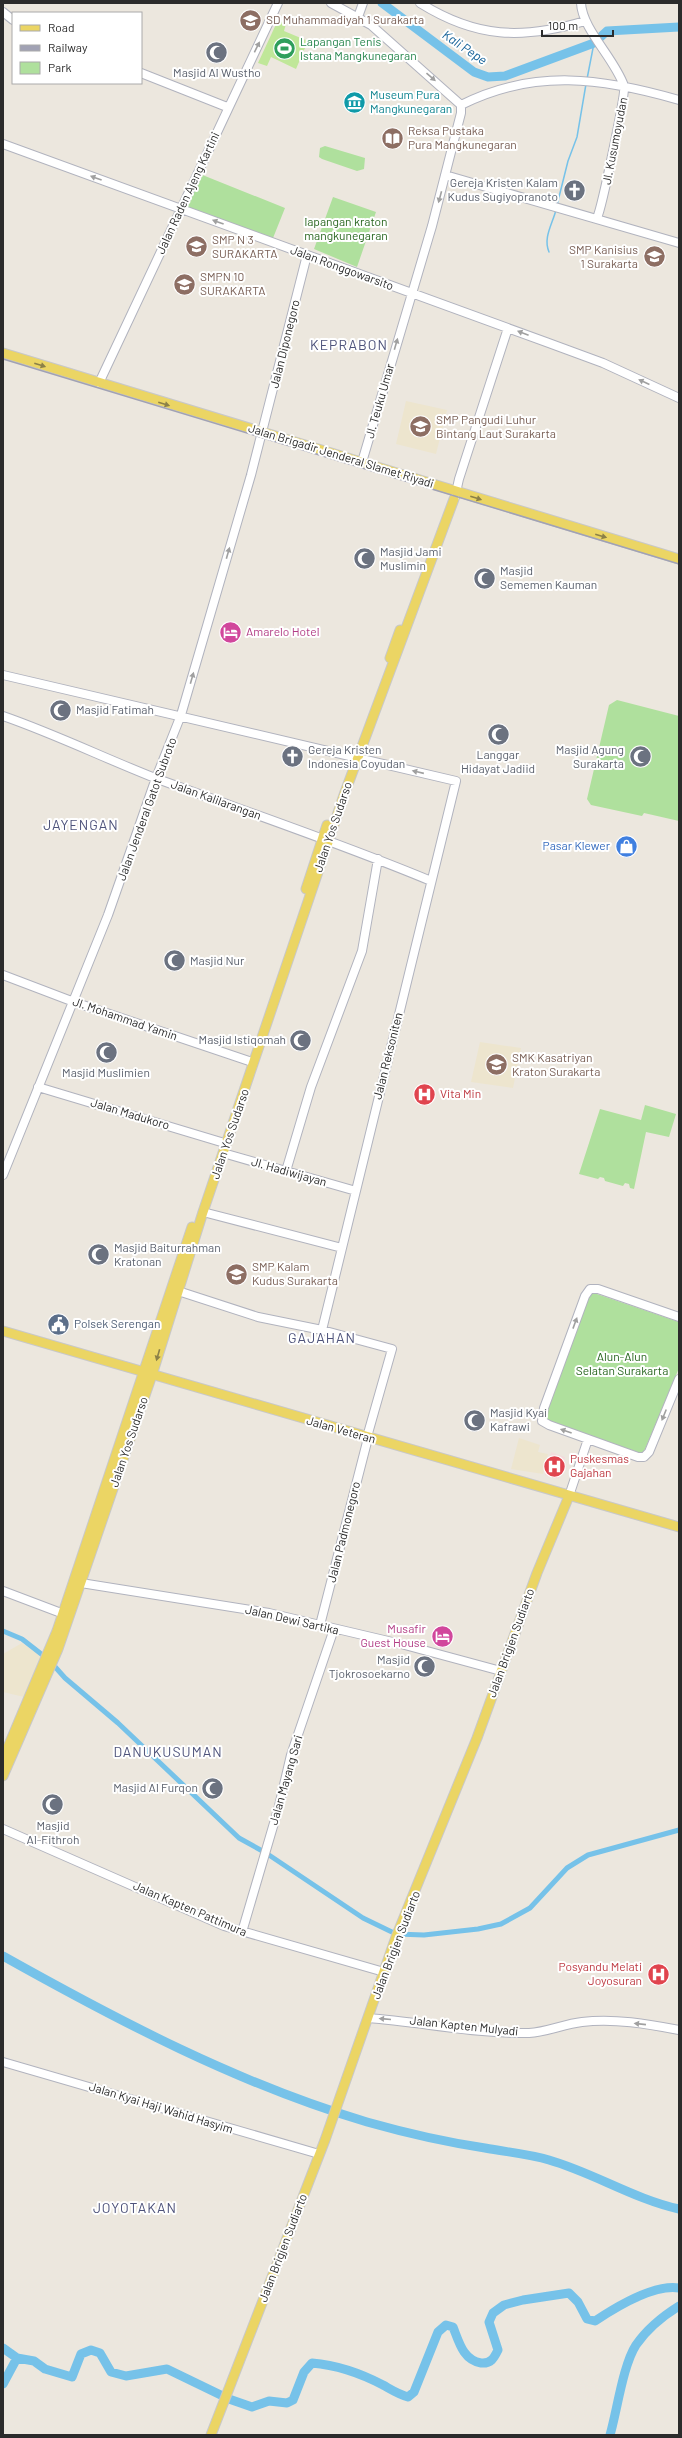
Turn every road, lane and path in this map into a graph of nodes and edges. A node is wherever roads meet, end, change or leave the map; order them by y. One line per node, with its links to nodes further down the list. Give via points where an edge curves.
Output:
1 (278, 3): 14 (main road, Jalan Raden Ajeng Kartini, one-way to 1)
2 (331, 3): 7 (main road)
3 (420, 3): 9 (main road, via 449,21 507,33 536,32)
4 (581, 3): 9 (main road, Jl. Kusumoyudan)
5 (363, 4): 7 (main road)
6 (3, 12): 8 (main road)
7 (358, 17): 13 (main road, one-way to 13, via 377,30)
8 (12, 19)
9 (585, 21): 11 (main road, Jl. Kusumoyudan, via 600,42)
10 (142, 73): 14 (main road)
11 (624, 87): 12 (main road); 13 (main road, via 559,79 513,84); 18 (main road, Jl. Kusumoyudan, via 605,192)
12 (679, 100)
13 (461, 105): 16 (main road, Jl. Teuku Umar)
14 (227, 107): 17 (main road, Jalan Raden Ajeng Kartini)
15 (3, 144): 17 (main road, Jalan Ronggowarsito, one-way to 15)
16 (445, 175): 18 (main road); 21 (main road, Jl. Teuku Umar, one-way to 21)
17 (180, 208): 20 (main road, Jalan Ronggowarsito, one-way to 17); 24 (main road, Jalan Raden Ajeng Kartini)
18 (597, 218): 19 (main road)
19 (679, 243)
20 (307, 256): 21 (main road, Jalan Ronggowarsito); 26 (main road, Jalan Diponegoro)
21 (411, 293): 22 (main road, Jalan Ronggowarsito); 27 (main road, Jl. Teuku Umar, one-way to 21)
22 (508, 328): 25 (main road, Jalan Ronggowarsito, one-way to 22, via 603,363); 28 (main road)
23 (3, 353): 24 (main road, Jalan Brigadir Jenderal Slamet Riyadi, one-way to 24)
24 (99, 383): 26 (main road, Jalan Brigadir Jenderal Slamet Riyadi, one-way to 26)
25 (679, 398)
26 (262, 432): 27 (main road, Jalan Brigadir Jenderal Slamet Riyadi); 31 (main road, Jalan Jenderal Gatot Subroto, one-way to 26)
27 (362, 462): 28 (main road, Jalan Brigadir Jenderal Slamet Riyadi)
28 (453, 495): 29 (main road, Jalan Brigadir Jenderal Slamet Riyadi, one-way to 29); 33 (main road, Jalan Yos Sudarso)
29 (679, 559)
30 (3, 675): 31 (main road)
31 (181, 715): 33 (main road); 34 (main road, Jalan Jenderal Gatot Subroto)
32 (3, 716): 34 (main road, Jalan Kalilarangan)
33 (355, 757): 35 (main road, Jalan Yos Sudarso); 37 (main road, Jalan Reksoniten, one-way to 33, via 456,781)
34 (156, 778): 35 (main road, Jalan Kalilarangan); 39 (main road, Jalan Jenderal Gatot Subroto, via 114,899)
35 (326, 839): 36 (main road, Jalan Kalilarangan); 40 (main road, Jalan Yos Sudarso)
36 (378, 859): 37 (main road, Jalan Kalilarangan); 43 (main road, via 362,951 311,1087)
37 (431, 881): 45 (main road, Jalan Reksoniten)
38 (3, 975): 39 (main road, Jl. Mohammad Yamin)
39 (74, 1002): 40 (main road, Jl. Mohammad Yamin); 41 (main road, Jalan Jenderal Gatot Subroto)
40 (251, 1062): 42 (main road, Jalan Yos Sudarso)
41 (38, 1087): 42 (main road, Jalan Madukoro); 44 (main road, Jalan Jenderal Gatot Subroto)
42 (222, 1148): 43 (main road, Jl. Hadiwijayan); 46 (main road, Jalan Yos Sudarso); 52 (main road, Jalan Yos Sudarso)
43 (286, 1172): 45 (main road, Jl. Hadiwijayan)
44 (3, 1175)
45 (356, 1191): 47 (main road, Jalan Reksoniten)
46 (203, 1212): 47 (main road); 48 (main road, Jalan Yos Sudarso)
47 (342, 1248): 50 (main road, Jalan Reksoniten)
48 (178, 1291): 50 (main road, via 258,1317); 52 (main road, Jalan Yos Sudarso, one-way to 52)
49 (679, 1317): 55 (main road, one-way to 49, via 542,1421 544,1408 587,1292 598,1289)
50 (322, 1330): 54 (main road, Jalan Padmonegoro, via 392,1349)
51 (3, 1331): 52 (main road, Jalan Veteran)
52 (148, 1374): 54 (main road, Jalan Veteran); 57 (main road, Jalan Yos Sudarso)
53 (679, 1379): 55 (main road, one-way to 55, via 649,1452 644,1457)
54 (368, 1438): 56 (main road, Jalan Veteran); 62 (main road, Jalan Padmonegoro)
55 (588, 1439): 56 (main road)
56 (569, 1496): 58 (main road, Jalan Veteran); 65 (main road, Jalan Brigjen Sudiarto, via 537,1573)
57 (105, 1499): 59 (main road, Jalan Yos Sudarso); 61 (main road, Jalan Yos Sudarso)
58 (679, 1527)
59 (81, 1583): 61 (main road, Jalan Yos Sudarso); 62 (main road, Jalan Dewi Sartika, via 269,1613)
60 (3, 1591): 61 (main road)
61 (66, 1616): 64 (main road, Jalan Yos Sudarso)
62 (320, 1625): 63 (main road, Jalan Dewi Sartika)
63 (334, 1629): 65 (main road, Jalan Dewi Sartika); 69 (main road, Jalan Mayang Sari, via 291,1755)
64 (50, 1660): 66 (main road, Jalan Yos Sudarso); 67 (main road, Jalan Yos Sudarso)
65 (501, 1672): 70 (main road, Jalan Brigjen Sudiarto)
66 (3, 1759)
67 (3, 1776)
68 (3, 1829): 69 (main road, Jalan Kapten Pattimura)
69 (242, 1932): 70 (main road, Jalan Kapten Pattimura)
70 (384, 1972): 71 (main road, Jalan Brigjen Sudiarto)
71 (368, 2018): 72 (main road, Jalan Kapten Mulyadi, one-way to 71, via 582,2022 535,2032 512,2032); 74 (main road, Jalan Brigjen Sudiarto)
72 (679, 2030)
73 (3, 2062): 74 (main road, Jalan Kyai Haji Wahid Hasyim)
74 (319, 2154): 75 (main road, Jalan Brigjen Sudiarto)
75 (212, 2435)

